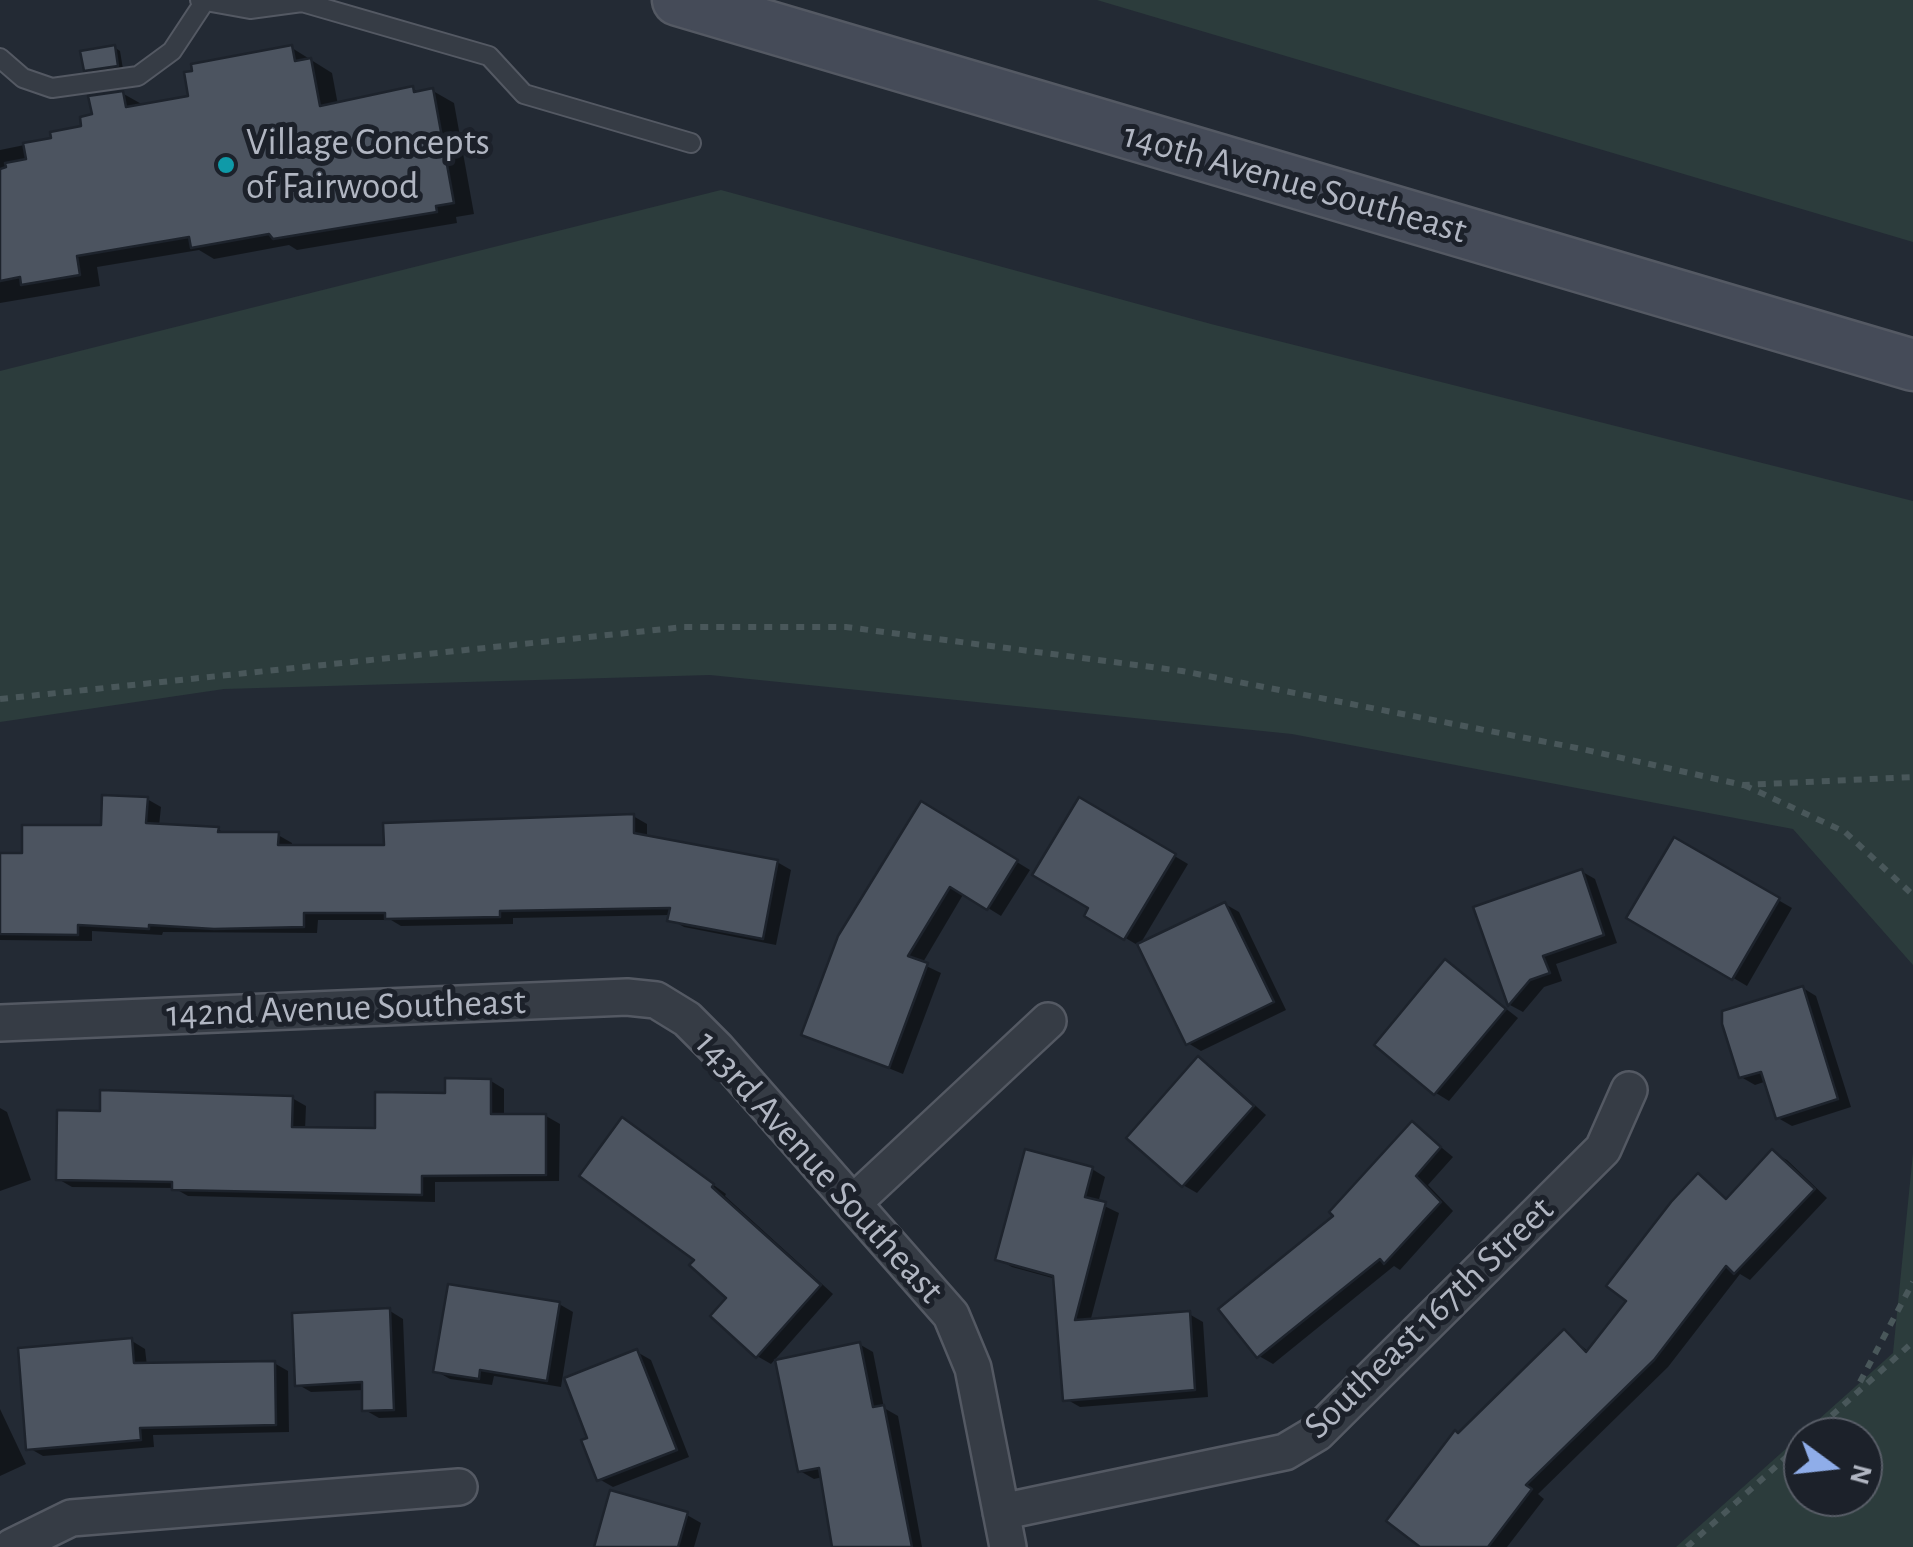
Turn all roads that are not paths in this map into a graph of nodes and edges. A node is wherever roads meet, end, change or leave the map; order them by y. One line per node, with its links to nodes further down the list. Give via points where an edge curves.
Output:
1 (202, 0): 3 (lane, via 172,52 138,76 52,88 23,78); 4 (lane, via 250,10 302,2 489,56 524,94)
2 (678, 0): 5 (main road, 140th Avenue Southeast)
3 (0, 58)
4 (691, 143)
5 (1913, 365)
6 (687, 1019): 8 (street, 142nd Avenue Southeast, via 656,1000 628,996); 10 (street, 143rd Avenue Southeast)
7 (1048, 1021): 10 (street)
8 (0, 1023)
9 (1629, 1090): 12 (street, Southeast 167th Street, via 1603,1149 1318,1434 1285,1452)
10 (853, 1203): 12 (street, 143rd Avenue Southeast, via 951,1315 973,1368)
11 (459, 1486): 13 (street, via 71,1518)
12 (1002, 1512): 14 (street, 143rd Avenue Southeast)
13 (12, 1547)
14 (1008, 1547)

